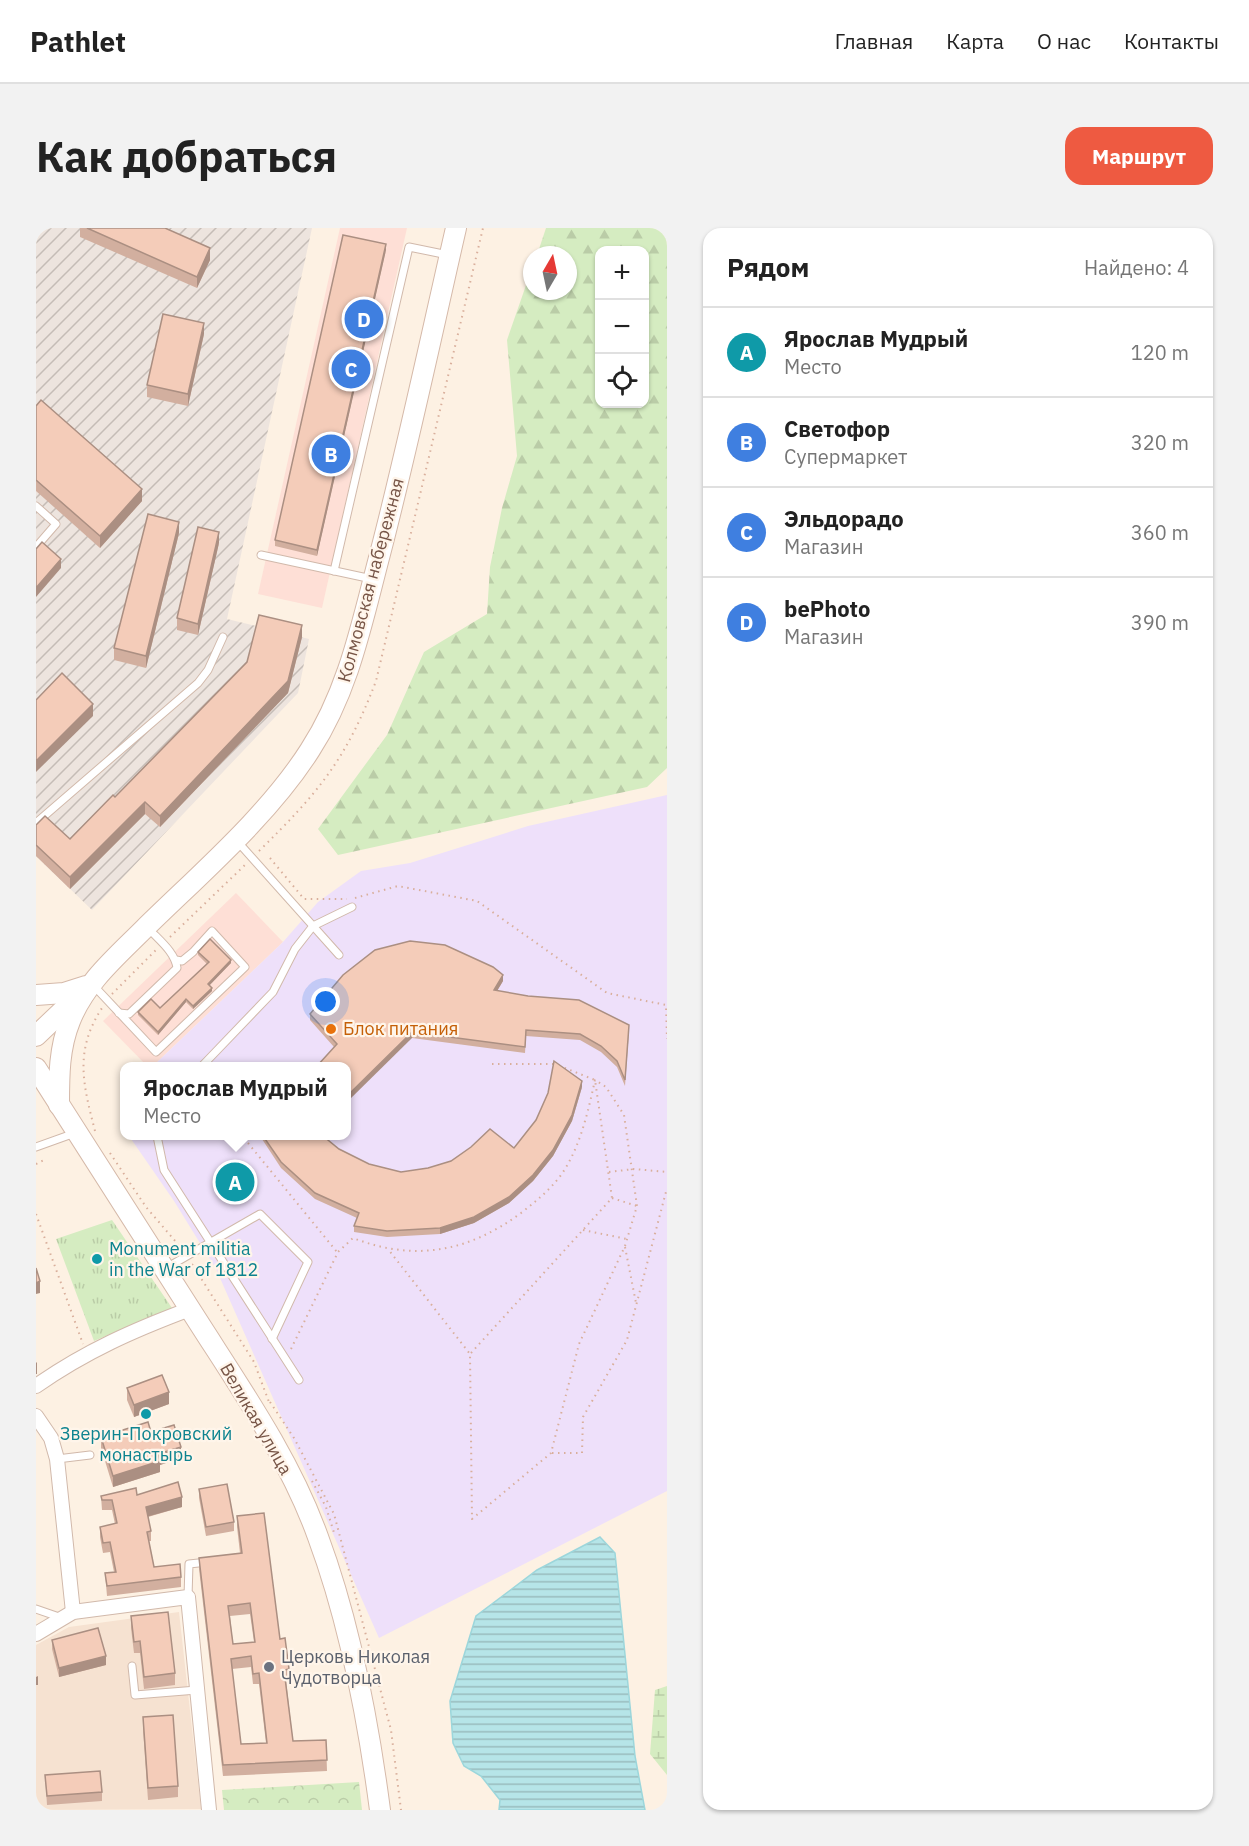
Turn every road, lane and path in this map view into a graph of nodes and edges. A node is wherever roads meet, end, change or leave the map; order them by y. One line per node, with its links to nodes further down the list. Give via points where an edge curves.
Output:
1 (456, 228): 3 (main road, Колмовская набережная)
2 (483, 228): 12 (path, via 376,681 358,728 338,764 308,803)
3 (450, 255): 7 (lane, via 409,247); 8 (main road, Колмовская набережная)
4 (36, 506): 5 (lane, via 56,524)
5 (36, 547)
6 (261, 555): 7 (lane)
7 (334, 571): 8 (lane)
8 (373, 579): 11 (main road, Колмовская набережная, via 352,662 329,717 291,778)
9 (223, 637): 10 (lane, via 198,683)
10 (36, 823)
11 (235, 839): 12 (lane); 16 (main road, Колмовская набережная)
12 (252, 858): 15 (lane); 17 (path)
13 (270, 858): 25 (path, via 304,899 353,898 398,886 477,901 607,993 666,1005)
14 (352, 907): 15 (lane)
15 (313, 926): 18 (lane); 26 (lane, via 295,949 273,992)
16 (147, 927): 17 (lane); 20 (main road, Колмовская набережная)
17 (162, 945): 19 (lane); 22 (path)
18 (339, 956)
19 (176, 960): 23 (lane, via 177,968 129,1014); 23 (lane, via 182,961 212,931 245,967 156,1052)
20 (90, 984): 21 (main road, via 64,993); 22 (lane); 24 (main road); 30 (main road, via 70,1019 62,1047)
21 (36, 995)
22 (106, 1000): 23 (lane); 31 (path, via 91,1027 83,1053)
23 (119, 1013)
24 (36, 1036)
25 (667, 1039)
26 (206, 1062)
27 (492, 1064): 29 (path, via 552,1063)
28 (36, 1068): 30 (main road, Великая улица)
29 (595, 1080): 37 (path, via 606,1087 624,1115); 38 (path); 48 (path, via 575,1148 545,1194 483,1238 448,1249)
30 (59, 1105): 31 (main road, Великая улица)
31 (86, 1131): 34 (lane); 50 (main road, Великая улица)
32 (158, 1140): 46 (lane, via 164,1170)
33 (248, 1143): 49 (path)
34 (36, 1147)
35 (44, 1160): 36 (path)
36 (36, 1164)
37 (634, 1169): 38 (path); 39 (path); 42 (path)
38 (609, 1172): 41 (path)
39 (667, 1172)
40 (667, 1188): 51 (path)
41 (612, 1198): 42 (path); 44 (path)
42 (637, 1206): 45 (path)
43 (36, 1214): 54 (path)
44 (584, 1230): 45 (path); 55 (path)
45 (627, 1239): 47 (path)
46 (211, 1242): 50 (lane); 53 (lane); 53 (lane, via 260,1214 308,1262)
47 (625, 1246): 51 (path); 60 (path, via 579,1344)
48 (388, 1249): 49 (path, via 353,1238); 55 (path)
49 (338, 1252): 56 (path)
50 (164, 1269): 52 (main road, Великая улица)
51 (636, 1306): 60 (path, via 627,1340 583,1418 582,1454)
52 (190, 1309): 54 (street); 71 (main road, Великая улица, via 267,1432 318,1535 347,1635)
53 (272, 1339): 56 (lane)
54 (86, 1353): 58 (street)
55 (470, 1354): 60 (path, via 472,1519)
56 (286, 1360): 57 (lane)
57 (299, 1380)
58 (36, 1386)
59 (36, 1416): 62 (street, via 51,1438)
60 (551, 1453)
61 (90, 1455): 62 (lane)
62 (57, 1458): 66 (street)
63 (212, 1561): 64 (lane, via 189,1564)
64 (188, 1597): 66 (street); 69 (street)
65 (36, 1609): 66 (lane)
66 (68, 1616): 67 (street)
67 (36, 1634)
68 (132, 1666): 69 (lane, via 135,1695)
69 (197, 1690): 70 (street)
70 (209, 1810)
71 (380, 1810)

